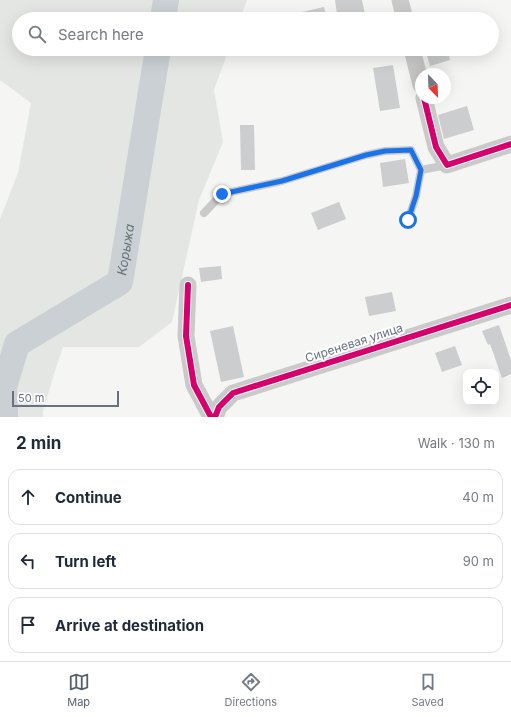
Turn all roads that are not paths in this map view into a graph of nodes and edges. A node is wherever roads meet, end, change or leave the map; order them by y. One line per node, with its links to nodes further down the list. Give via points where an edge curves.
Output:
1 (400, 0): 2 (street)
2 (403, 12)
3 (414, 56): 4 (street)
4 (417, 68)
5 (425, 104): 7 (street, via 436,147)
6 (511, 144): 7 (street)
7 (447, 165): 8 (lane)
8 (421, 170): 9 (lane, via 411,150 385,151 282,181 222,194); 10 (lane)
9 (204, 213)
10 (408, 220)
11 (188, 285): 13 (street, via 186,336 194,385)
12 (511, 305): 14 (street, Сиреневая улица, via 233,393 219,407)
13 (211, 417)
14 (215, 417)

